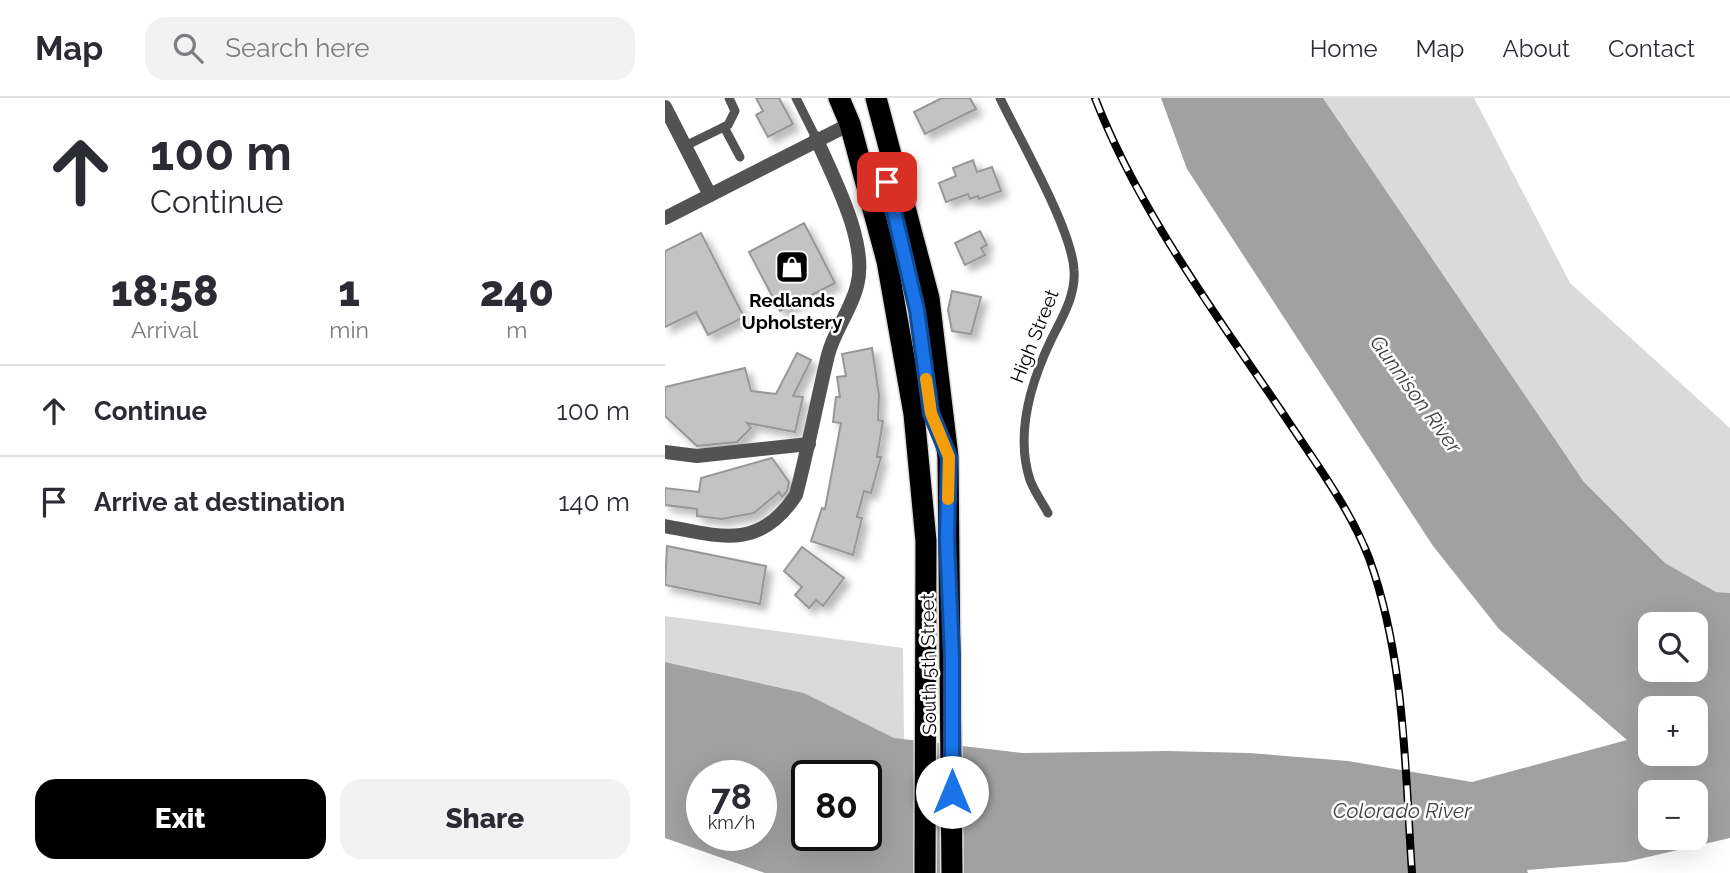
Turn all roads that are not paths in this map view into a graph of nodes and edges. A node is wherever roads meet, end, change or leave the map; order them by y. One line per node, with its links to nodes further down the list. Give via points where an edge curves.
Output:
1 (729, 98): 8 (lane, via 735,111)
2 (796, 98): 9 (lane)
3 (839, 98): 7 (highway)
4 (876, 98): 16 (highway, via 929,298)
5 (1000, 98): 17 (lane, High Street, via 1062,228 1074,269 1070,302 1029,396 1024,454 1031,482)
6 (665, 107): 10 (street)
7 (850, 124): 9 (street); 16 (highway, via 881,156 917,310 931,413); 19 (highway, via 887,261)
8 (724, 127): 10 (lane); 11 (lane)
9 (816, 138): 12 (street); 14 (street, via 848,213 858,283 829,351)
10 (685, 146): 12 (street)
11 (740, 157)
12 (710, 195): 13 (street)
13 (665, 218)
14 (809, 444): 15 (street, via 697,456); 18 (street, via 796,495 783,515 764,530 746,536 713,535)
15 (665, 452)
16 (949, 457): 19 (highway)
17 (1048, 513)
18 (665, 526)
19 (936, 539): 20 (highway, South 5th Street, via 927,658); 21 (highway, South 5th Street, via 952,657)
20 (925, 873)
21 (953, 873)

